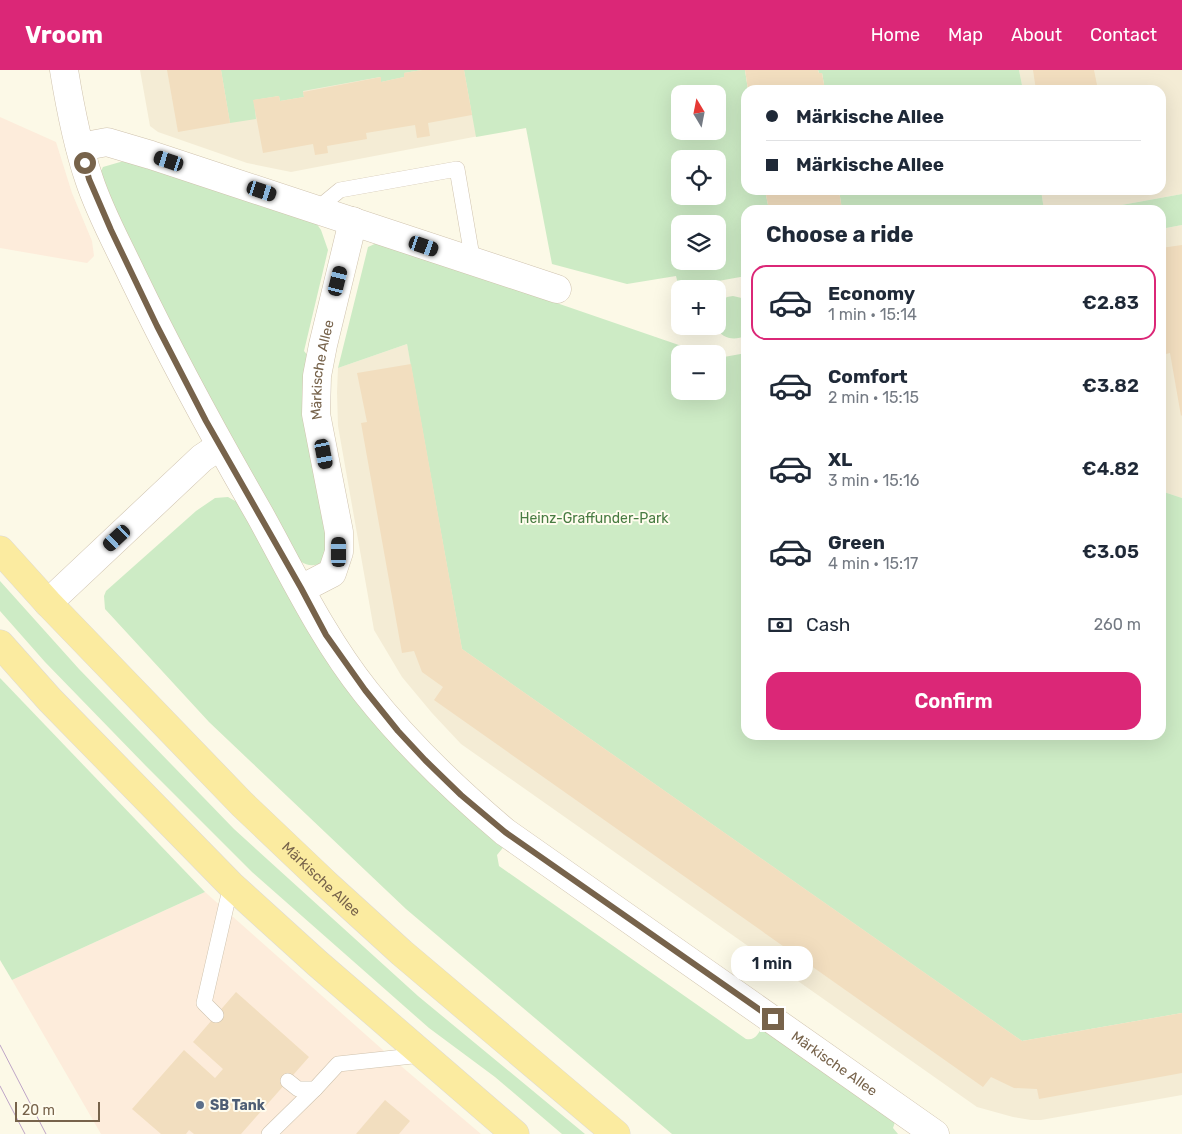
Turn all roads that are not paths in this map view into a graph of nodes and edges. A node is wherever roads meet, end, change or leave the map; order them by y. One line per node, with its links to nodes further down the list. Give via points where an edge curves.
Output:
1 (64, 70): 2 (street, Märkische Allee)
2 (80, 147): 3 (street, via 107,142); 7 (street, Märkische Allee, via 103,214)
3 (317, 209): 4 (street); 5 (lane, via 340,190 457,169)
4 (353, 221): 5 (street); 9 (street, Märkische Allee, via 317,376 316,414 339,532 339,552 332,573)
5 (474, 262): 6 (street)
6 (557, 289)
7 (220, 446): 9 (street, Märkische Allee); 10 (street, via 202,458)
8 (0, 550): 10 (main road, Märkische Allee)
9 (301, 588): 20 (street, Märkische Allee, via 326,635 365,690 398,731 461,795 505,832)
10 (48, 603): 19 (main road, Märkische Allee, via 242,804 325,883 402,953)
11 (0, 644): 12 (main road, via 50,700)
12 (231, 885): 13 (lane, via 204,1003); 14 (main road)
13 (216, 1015)
14 (422, 1055): 16 (lane, via 338,1064); 18 (main road)
15 (288, 1081): 16 (lane, via 298,1089)
16 (315, 1088): 17 (lane)
17 (269, 1134)
18 (515, 1134)
19 (616, 1134)
20 (935, 1134)

